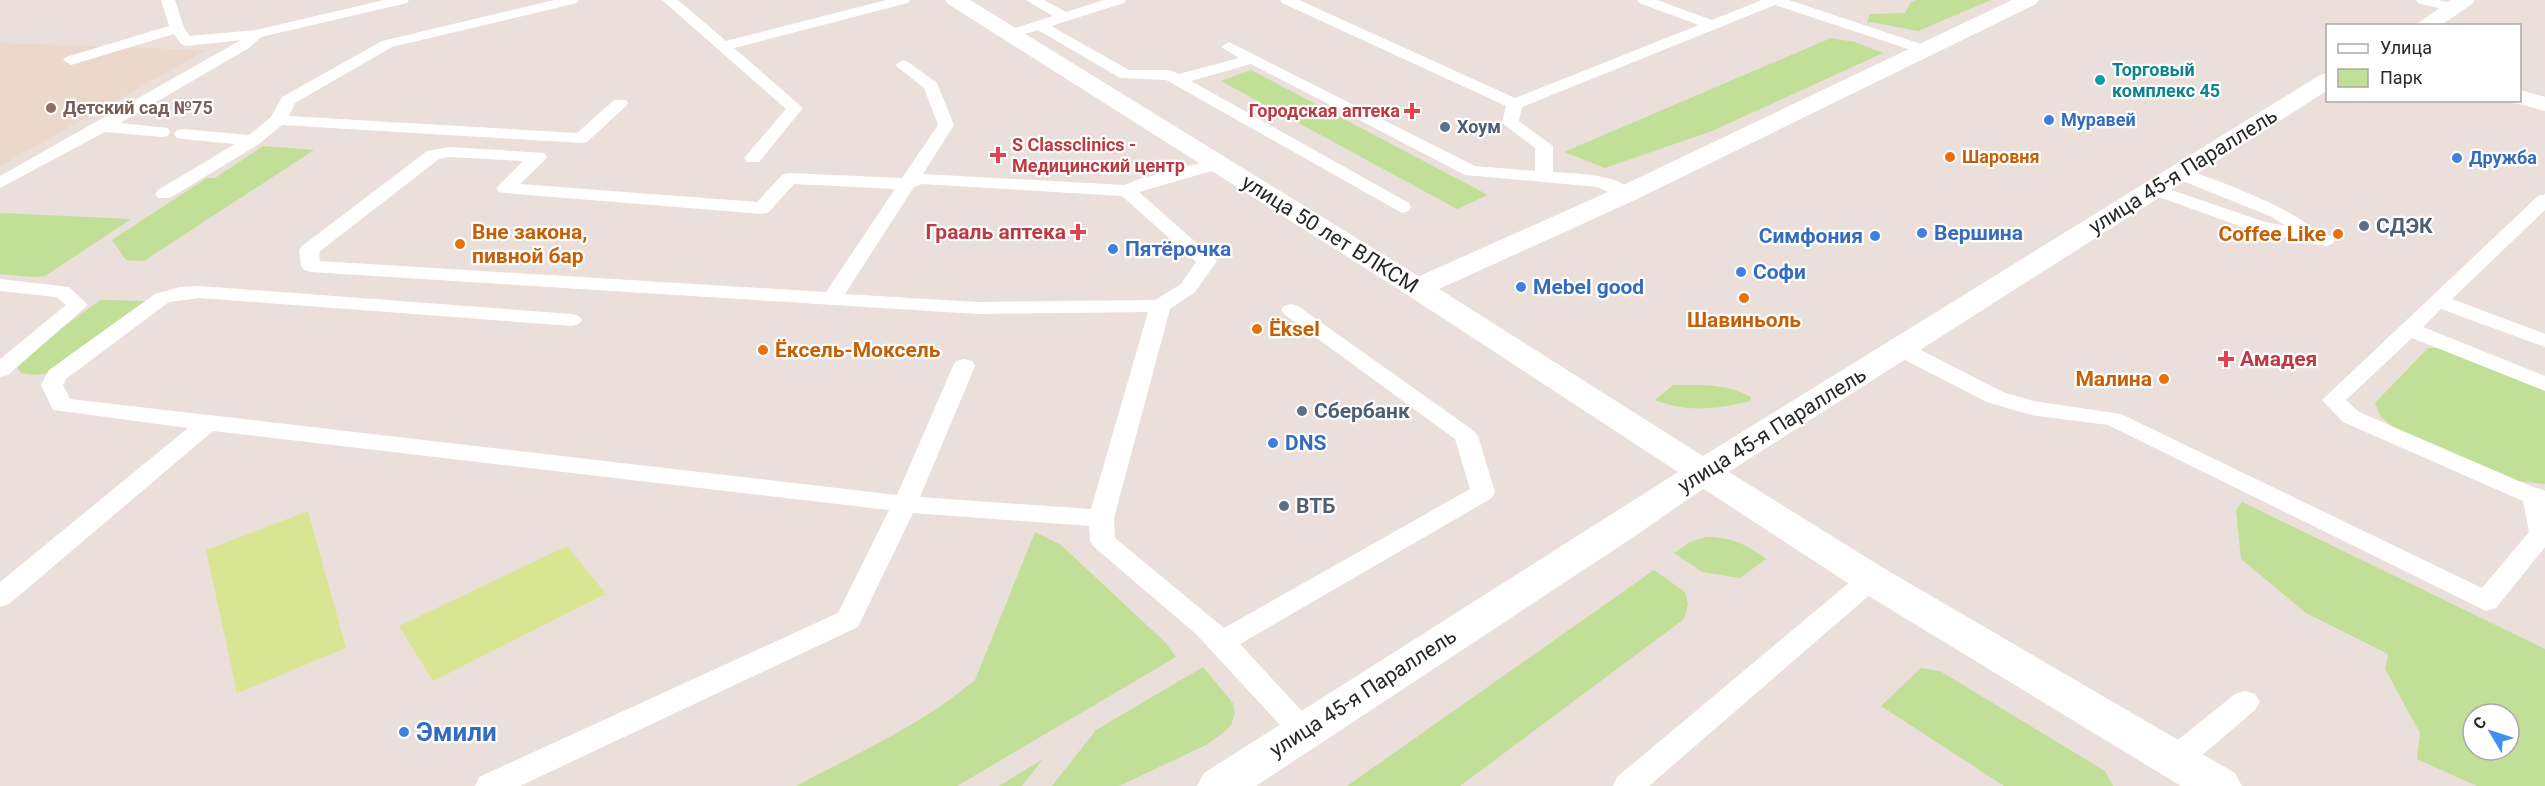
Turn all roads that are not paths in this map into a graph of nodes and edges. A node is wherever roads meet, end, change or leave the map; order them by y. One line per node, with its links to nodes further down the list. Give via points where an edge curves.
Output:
1 (168, 0): 19 (lane)
2 (402, 0): 20 (lane)
3 (572, 0): 34 (lane, via 387,44 288,100)
4 (669, 0): 22 (lane)
5 (903, 0): 22 (lane)
6 (955, 0): 21 (street, улица 50 лет ВЛКСМ)
7 (1033, 0): 15 (lane)
8 (1119, 0): 15 (lane)
9 (1287, 0): 32 (lane)
10 (1644, 0): 18 (lane)
11 (1775, 0): 18 (lane); 24 (lane)
12 (2029, 0): 24 (street)
13 (2423, 0): 14 (lane)
14 (2459, 4): 16 (street)
15 (1065, 17): 17 (lane)
16 (2427, 24)
17 (1039, 25): 21 (lane); 28 (lane, via 1126,75 1168,75)
18 (1712, 25): 32 (lane)
19 (177, 28): 20 (lane, via 186,41); 26 (lane)
20 (256, 34): 35 (lane, via 244,45)
21 (1011, 34): 40 (street, улица 50 лет ВЛКСМ)
22 (724, 46): 39 (lane, via 795,108)
23 (1229, 47): 25 (lane)
24 (1925, 50): 48 (street)
25 (1253, 59): 28 (lane); 42 (lane, via 1471,171)
26 (71, 60)
27 (903, 64): 44 (lane, via 931,86 946,125)
28 (1177, 80): 50 (lane)
29 (2326, 81): 41 (street, улица 45-я Параллель)
30 (2521, 97): 33 (street)
31 (620, 103): 34 (lane, via 581,138)
32 (1515, 104): 42 (lane, via 1510,123 1544,146)
33 (2545, 104)
34 (278, 120): 38 (lane)
35 (102, 127): 36 (lane); 43 (lane)
36 (162, 132)
37 (183, 134): 38 (lane)
38 (253, 140): 47 (lane)
39 (753, 158)
40 (1216, 164): 46 (lane); 52 (street, улица 50 лет ВЛКСМ)
41 (2179, 173): 45 (street, улица 45-я Параллель); 45 (lane, via 2279,213 2318,237 2260,227)
42 (1544, 177): 48 (lane, via 1602,182)
43 (0, 183)
44 (906, 184): 46 (lane, via 921,179); 53 (lane); 53 (lane, via 789,178 762,208 505,188 538,157 449,152 434,155 309,250 311,266)
45 (2154, 189): 60 (street, улица 45-я Параллель)
46 (1127, 191): 55 (lane, via 1207,261 1188,288)
47 (164, 194)
48 (1626, 194): 52 (street)
49 (2545, 200): 54 (lane, via 2450,280)
50 (1401, 207)
51 (0, 285): 62 (lane, via 62,291 78,305)
52 (1417, 288): 65 (street, улица 50 лет ВЛКСМ)
53 (831, 300): 55 (lane, via 976,308)
54 (2439, 301): 58 (lane); 59 (lane)
55 (1160, 306): 68 (lane)
56 (1291, 310): 71 (lane, via 1466,436 1483,492)
57 (572, 320): 64 (lane, via 180,292 162,298 57,375 52,385 61,405)
58 (2409, 329): 63 (lane); 66 (lane, via 2333,400 2351,417)
59 (2545, 341)
60 (1901, 349): 65 (street, улица 45-я Параллель); 66 (lane, via 1995,397 2031,408 2113,419 2486,601 2542,533)
61 (964, 366): 67 (lane)
62 (0, 370)
63 (2545, 384)
64 (208, 423): 67 (lane); 70 (lane)
65 (1703, 472): 69 (street, улица 50 лет ВЛКСМ); 73 (street, улица 45-я Параллель)
66 (2540, 497)
67 (904, 504): 68 (lane); 75 (lane, via 848,620)
68 (1101, 518): 71 (lane, via 1103,541)
69 (1871, 579): 74 (street, улица 50 лет ВЛКСМ); 77 (lane)
70 (0, 597)
71 (1221, 642): 73 (lane)
72 (2245, 702): 74 (lane)
73 (1303, 731): 76 (street, улица 45-я Параллель)
74 (2175, 760): 78 (street, улица 50 лет ВЛКСМ)
75 (490, 786)
76 (1220, 786)
77 (1628, 786)
78 (2219, 786)

